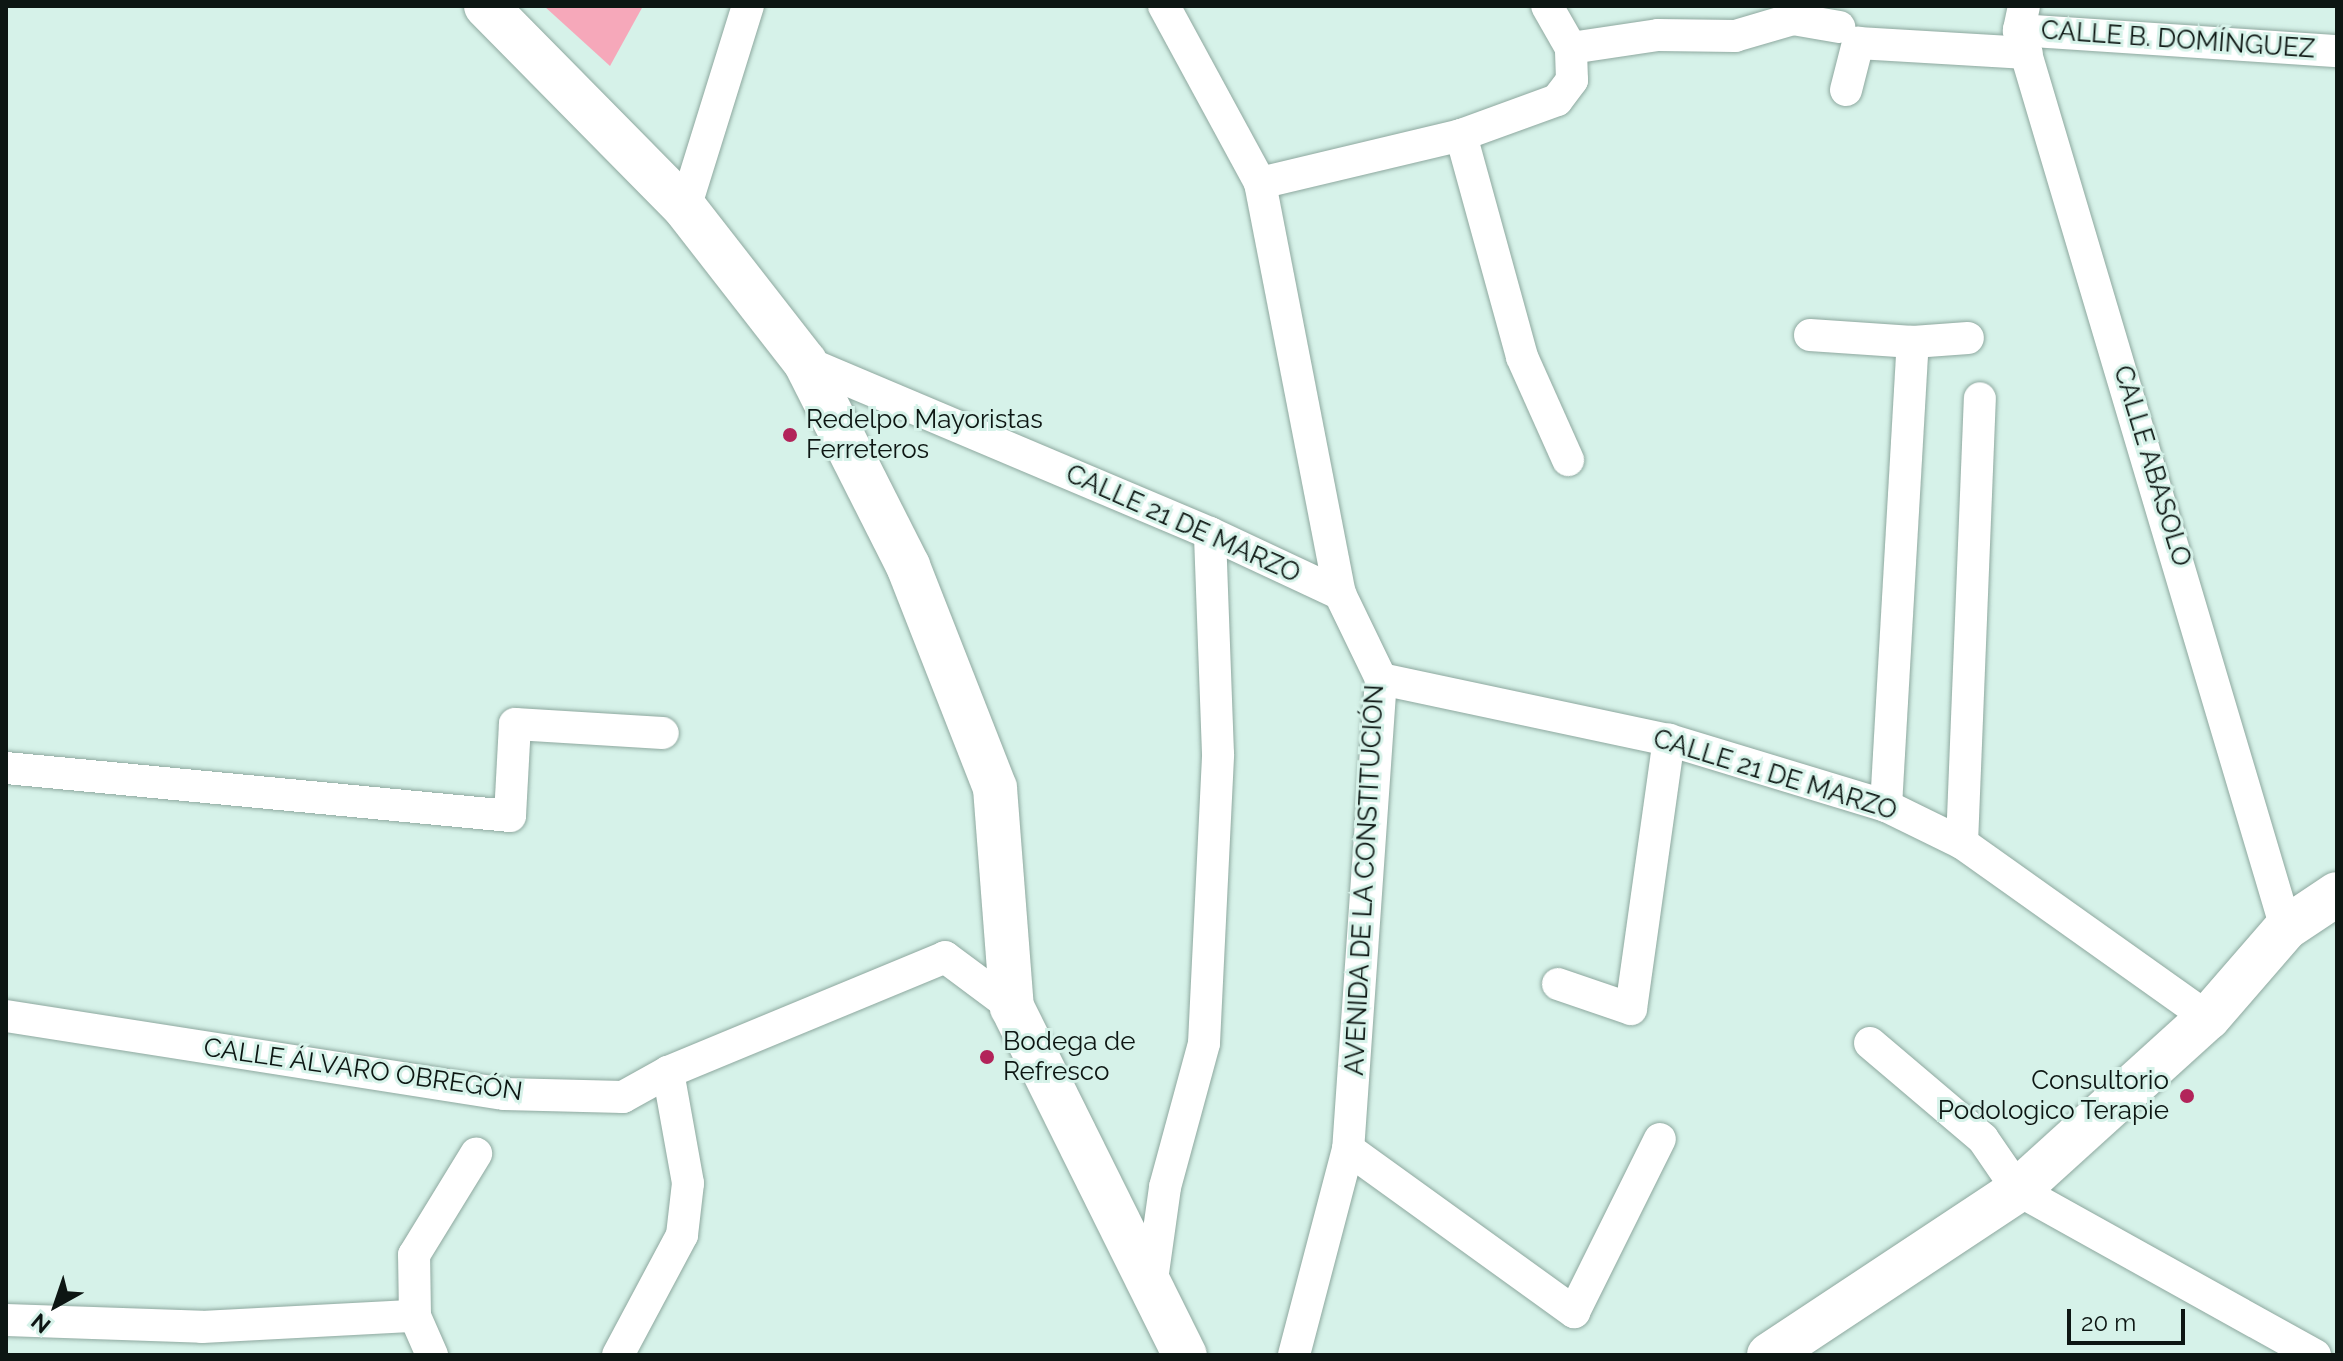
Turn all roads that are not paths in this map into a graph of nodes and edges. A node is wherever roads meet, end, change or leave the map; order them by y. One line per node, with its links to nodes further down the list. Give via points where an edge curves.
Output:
1 (486, 6): 12 (main road)
2 (748, 6): 12 (street)
3 (1164, 6): 11 (street, AVENIDA DE LA CONSTITUCIÓN)
4 (1547, 6): 7 (street)
5 (1839, 27): 7 (street, via 1793,19 1735,36 1658,35)
6 (2023, 30): 8 (street, CALLE B. DOMÍNGUEZ); 9 (street, CALLE B. DOMÍNGUEZ, via 1858,43); 28 (street, CALLE ABASOLO)
7 (1571, 48): 10 (street, via 1572,80 1557,100)
8 (2337, 51)
9 (1846, 90)
10 (1461, 135): 11 (street); 18 (street, via 1522,357)
11 (1260, 183): 20 (street, AVENIDA DE LA CONSTITUCIÓN)
12 (685, 208): 16 (main road)
13 (1810, 335): 15 (street)
14 (1968, 338): 15 (street)
15 (1913, 342): 25 (street)
16 (805, 362): 19 (street, CALLE 21 DE MARZO); 30 (main road, via 908,566 995,788)
17 (1980, 398): 26 (street)
18 (1568, 460)
19 (1210, 533): 20 (street, CALLE 21 DE MARZO); 39 (street, via 1218,754 1204,1043 1165,1187)
20 (1340, 594): 21 (street, AVENIDA DE LA CONSTITUCIÓN)
21 (1381, 679): 23 (street, CALLE 21 DE MARZO); 36 (street, AVENIDA DE LA CONSTITUCIÓN)
22 (663, 733): 24 (street, via 515,724 510,816)
23 (1669, 740): 25 (street, CALLE 21 DE MARZO); 29 (street, via 1631,1009)
24 (6, 768)
25 (1886, 806): 26 (street, CALLE 21 DE MARZO)
26 (1962, 843): 32 (street, CALLE 21 DE MARZO)
27 (2337, 894): 28 (main road)
28 (2286, 928): 32 (main road)
29 (1558, 984)
30 (1012, 1007): 34 (street, CALLE ÁLVARO OBREGÓN, via 945,957); 39 (main road)
31 (6, 1016): 34 (street, CALLE ÁLVARO OBREGÓN, via 504,1094 623,1097)
32 (2208, 1018): 38 (main road)
33 (1870, 1043): 38 (street, via 1983,1139)
34 (668, 1072): 43 (street, via 688,1183 682,1235)
35 (1660, 1139): 36 (street, via 1574,1312)
36 (1348, 1149): 45 (street, AVENIDA DE LA CONSTITUCIÓN)
37 (476, 1154): 40 (street, via 414,1255)
38 (2018, 1190): 46 (main road); 47 (street)
39 (1151, 1287): 44 (main road)
40 (415, 1316): 41 (street, via 202,1327); 42 (street)
41 (6, 1320)
42 (432, 1355)
43 (618, 1355)
44 (1185, 1355)
45 (1294, 1355)
46 (1769, 1355)
47 (2315, 1355)

